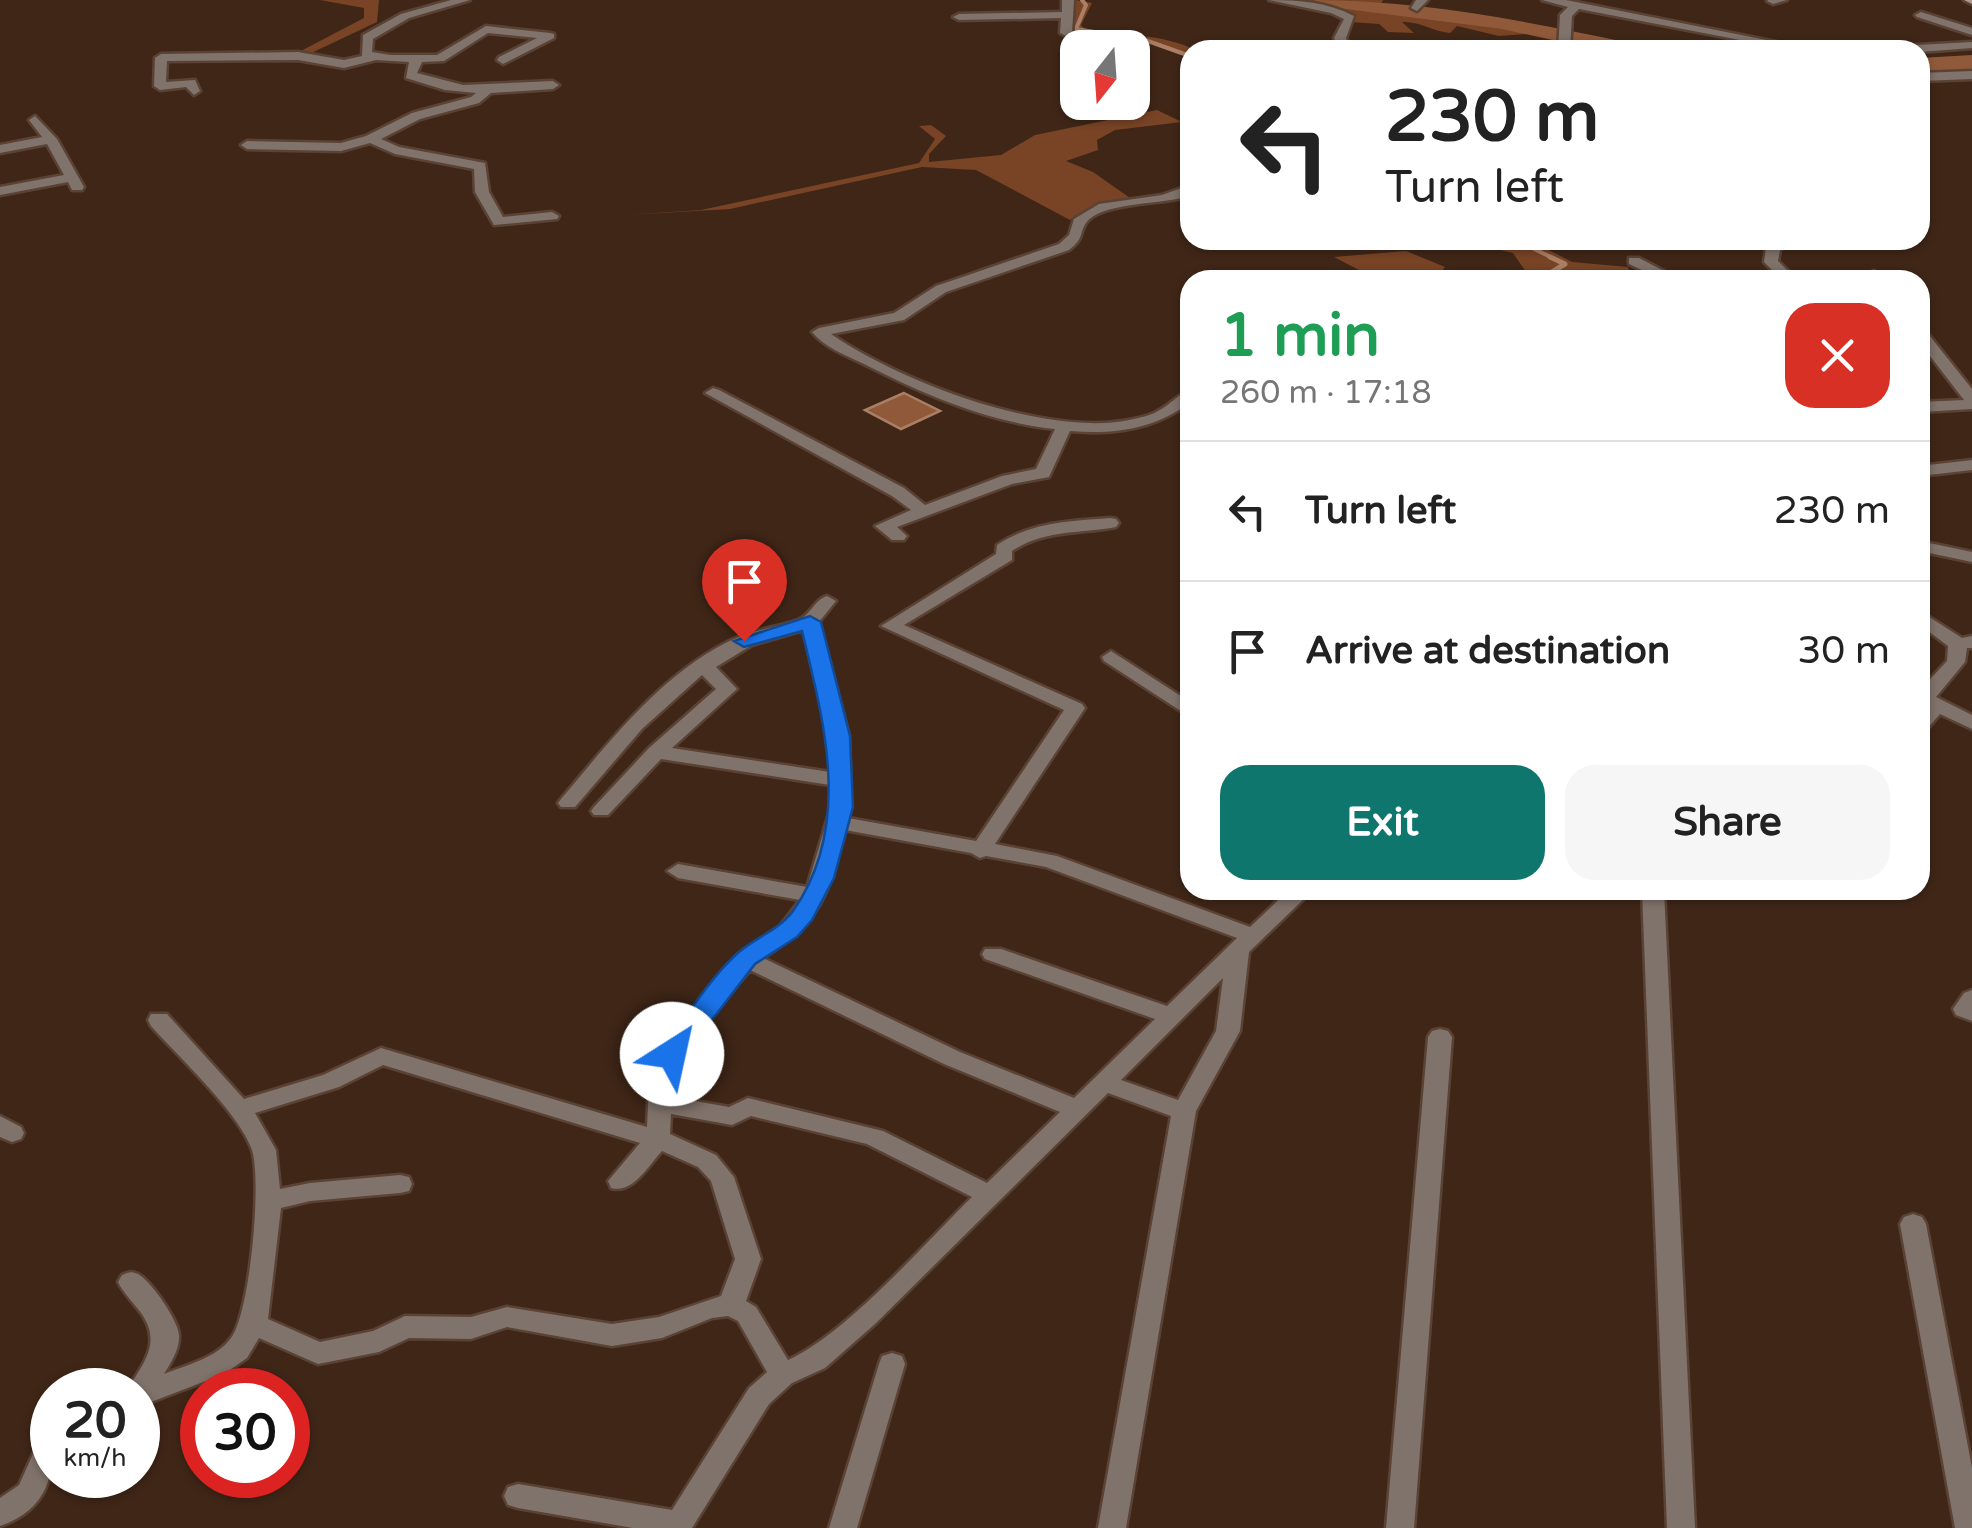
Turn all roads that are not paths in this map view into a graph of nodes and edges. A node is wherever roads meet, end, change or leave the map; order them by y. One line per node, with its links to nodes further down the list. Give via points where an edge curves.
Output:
1 (464, 0): 18 (street, via 405,16 367,37 366,54)
2 (1068, 0): 8 (street)
3 (1275, 0): 13 (street, via 1350,18)
4 (1548, 0): 7 (street)
5 (1781, 0): 6 (street)
6 (1773, 1)
7 (1576, 6): 14 (street, via 1566,14); 15 (street)
8 (1064, 15): 10 (street); 11 (street)
9 (1921, 15): 12 (street)
10 (960, 17)
11 (1066, 30)
12 (1972, 32)
13 (1341, 40)
14 (1565, 40)
15 (1757, 40)
16 (1972, 45): 17 (street)
17 (1930, 48)
18 (372, 57): 19 (street); 25 (street, via 344,64 298,56 161,58 160,86 192,83)
19 (413, 59): 20 (street, via 440,58 486,30 550,36); 24 (street, via 410,75 432,85)
20 (503, 60)
21 (1972, 75): 22 (street)
22 (1930, 77)
23 (553, 85): 24 (street)
24 (486, 91): 28 (street)
25 (194, 92)
26 (35, 120): 27 (street)
27 (51, 139): 30 (street); 31 (street, via 73,183)
28 (371, 139): 29 (street, via 328,150); 33 (street, via 480,166 482,192 499,222)
29 (247, 144)
30 (0, 148)
31 (0, 191)
32 (1180, 193): 41 (street, via 1100,207 1079,222 1076,237 1064,247 941,289 899,317 819,332 962,404)
33 (552, 216)
34 (1634, 261): 35 (street)
35 (1653, 270)
36 (1930, 345): 38 (street)
37 (712, 393): 45 (street)
38 (1972, 401): 40 (street)
39 (1180, 402): 41 (street, via 1137,422)
40 (1930, 406)
41 (1065, 424): 45 (street, via 1044,473)
42 (1963, 465): 43 (street); 44 (street)
43 (1930, 470)
44 (1972, 473)
45 (922, 510): 47 (street, via 884,526)
46 (1110, 523): 65 (street, via 1044,529 1014,540 1003,548 1006,556 890,626 1075,708)
47 (898, 536)
48 (1930, 548): 49 (street)
49 (1972, 557)
50 (827, 601): 51 (street)
51 (810, 622): 55 (street, via 744,641); 61 (street, via 839,736)
52 (1930, 622): 53 (street)
53 (1965, 643): 56 (street)
54 (1111, 657): 58 (street)
55 (704, 666): 60 (street, via 727,689); 62 (street, via 636,726)
56 (1930, 696)
57 (1930, 702): 59 (street)
58 (1180, 704)
59 (1972, 723)
60 (656, 752): 61 (street); 63 (street)
61 (840, 780): 64 (street)
62 (568, 803)
63 (601, 811)
64 (837, 822): 65 (street); 67 (street)
65 (980, 851): 70 (street, via 1050,861)
66 (678, 871): 67 (street)
67 (813, 895): 72 (street, via 788,931)
68 (1291, 900): 70 (street)
69 (1653, 900): 103 (street)
70 (1246, 943): 75 (street); 82 (street, via 1228,1031)
71 (994, 954): 75 (street)
72 (746, 958): 79 (street, via 672,1054); 81 (street)
73 (1972, 998): 74 (street, via 1964,1010)
74 (1972, 1013)
75 (1170, 1016): 78 (street)
76 (159, 1020): 80 (street)
77 (1440, 1037): 102 (street)
78 (1104, 1083): 81 (street); 82 (street)
79 (660, 1103): 83 (street); 86 (street, via 732,1116 748,1106 846,1128)
80 (240, 1109): 83 (street, via 331,1081 381,1056); 87 (street, via 264,1150)
81 (1077, 1110): 86 (street)
82 (1184, 1110): 101 (street)
83 (658, 1139): 84 (street); 90 (street, via 707,1162 722,1177 748,1258)
84 (620, 1181)
85 (400, 1184): 87 (street)
86 (990, 1195): 94 (street, via 866,1317 814,1360)
87 (268, 1201): 91 (street)
88 (1914, 1224): 104 (street)
89 (131, 1282): 93 (street, via 166,1322 168,1342)
90 (731, 1304): 91 (street, via 662,1328 612,1335 508,1318 471,1328 404,1327 379,1342 318,1353); 94 (street, via 747,1314)
91 (254, 1324): 95 (street, via 238,1350)
92 (892, 1364): 100 (street)
93 (154, 1368)
94 (782, 1375): 99 (street, via 759,1396)
95 (160, 1387)
96 (30, 1492): 98 (street)
97 (518, 1496): 99 (street)
98 (0, 1514)
99 (676, 1525)
100 (842, 1528)
101 (1112, 1528)
102 (1400, 1528)
103 (1681, 1528)
104 (1968, 1528)

